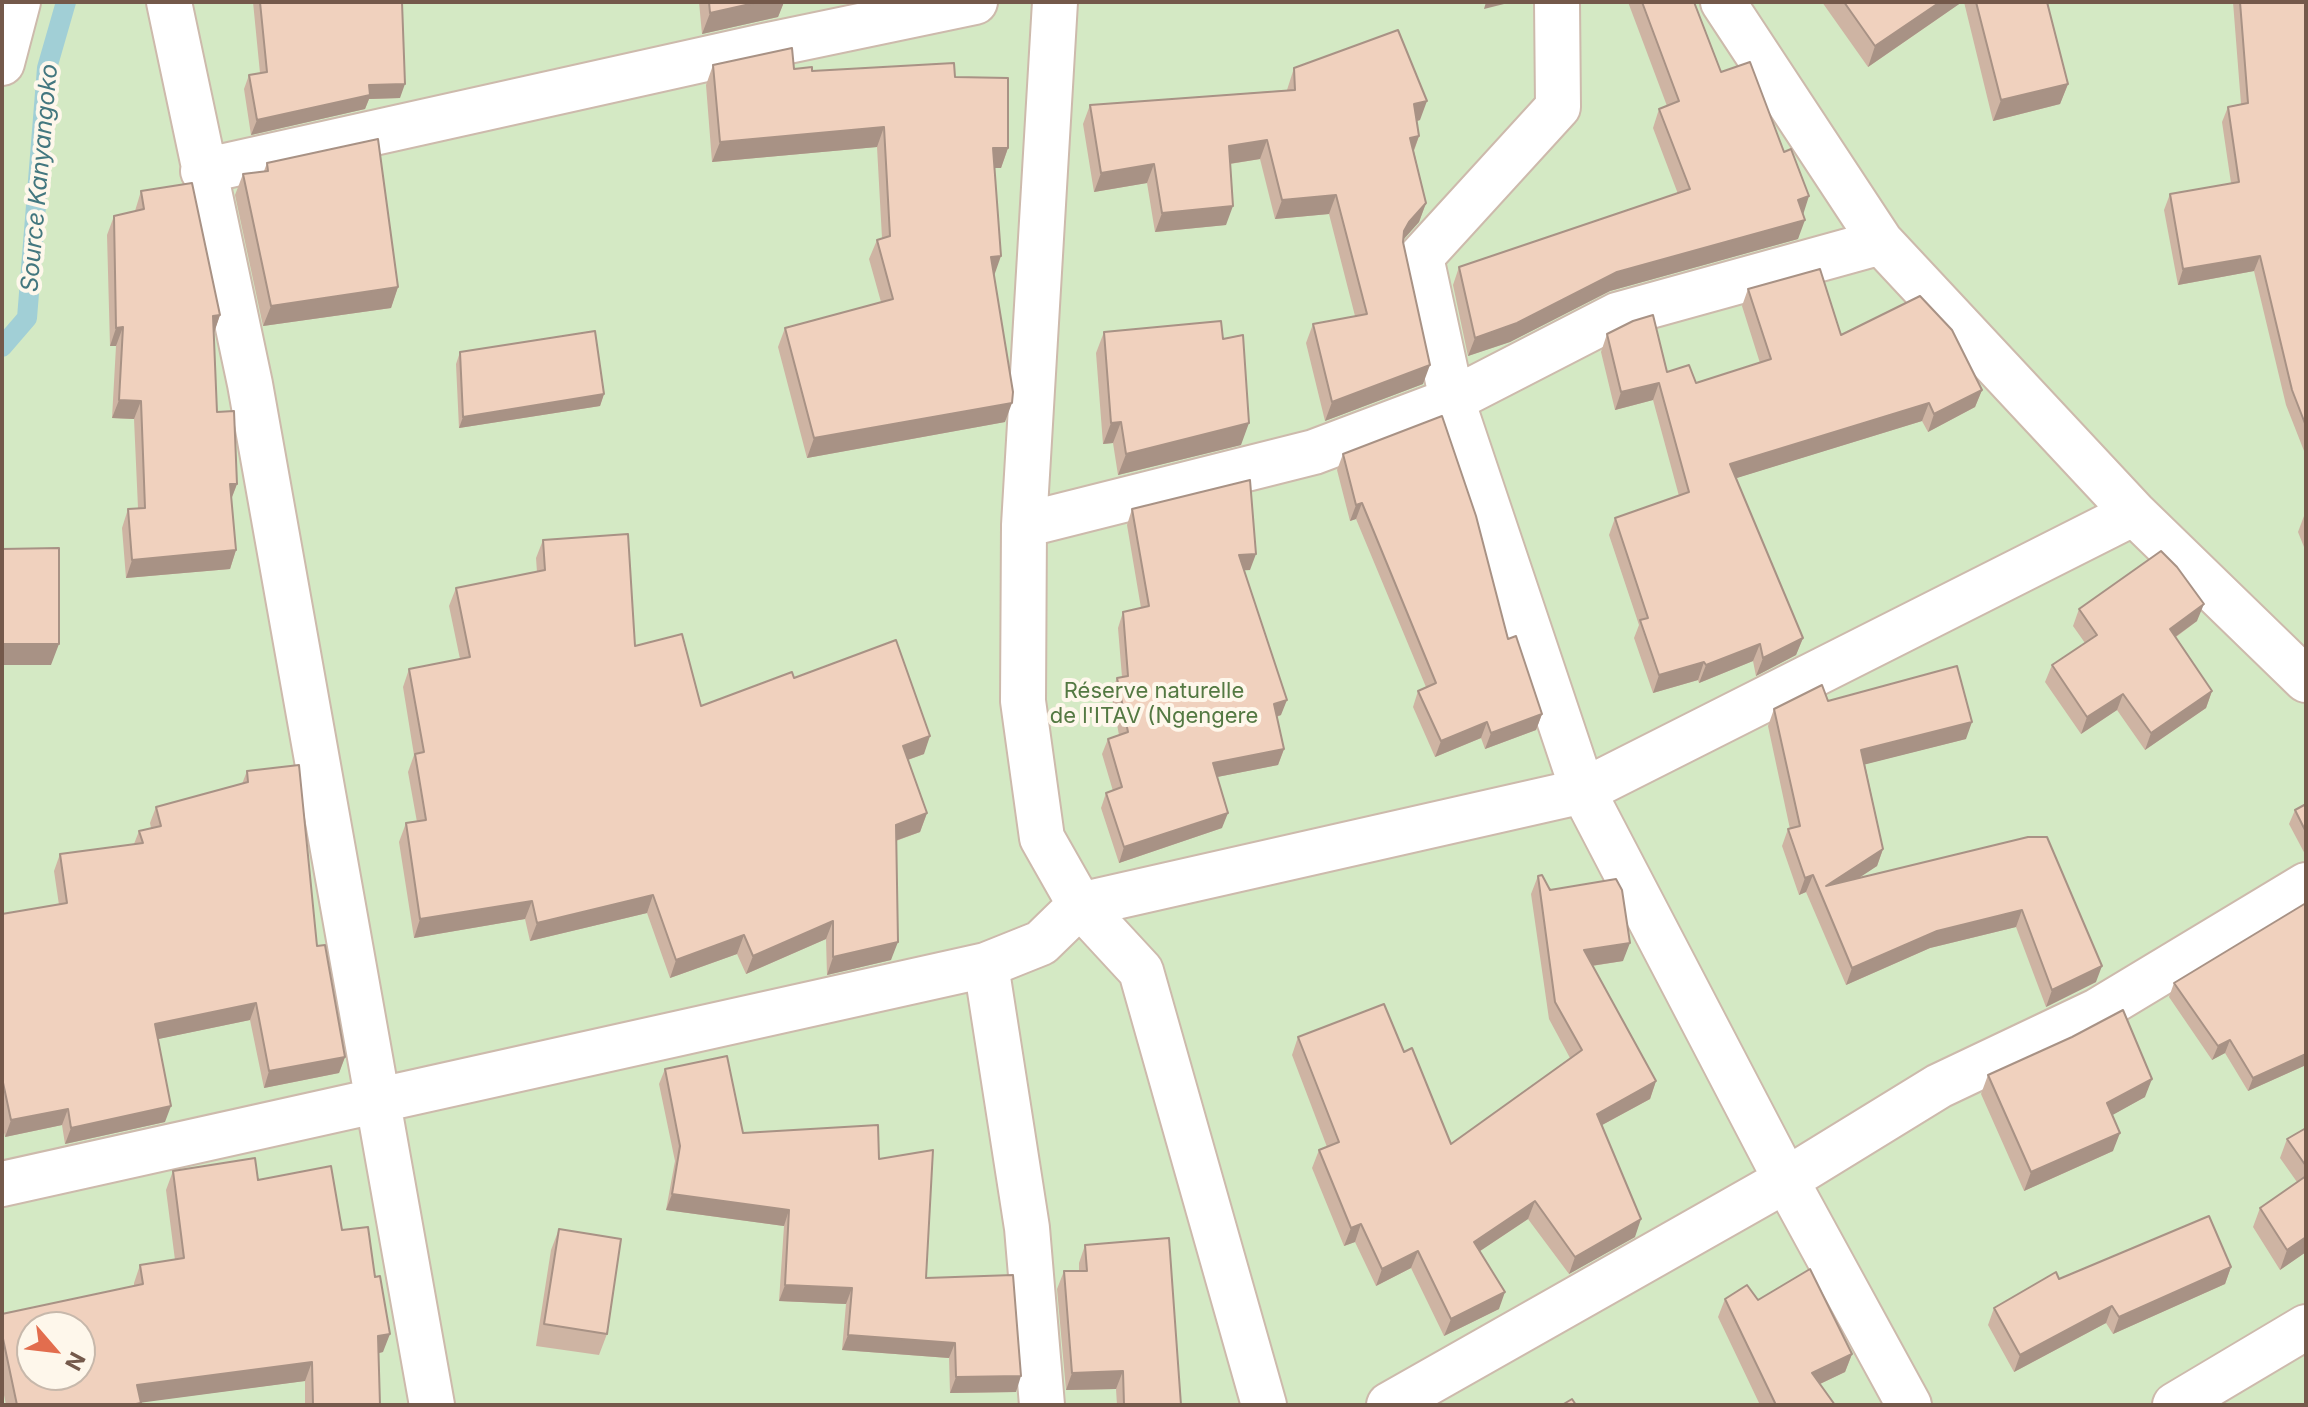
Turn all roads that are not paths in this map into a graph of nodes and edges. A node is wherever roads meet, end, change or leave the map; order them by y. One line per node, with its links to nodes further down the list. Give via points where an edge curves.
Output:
1 (18, 2): 7 (street)
2 (169, 2): 8 (street)
3 (975, 2): 8 (street)
4 (1055, 2): 12 (street)
5 (1557, 2): 10 (street, via 1558,107 1421,257)
6 (1723, 2): 9 (street)
7 (2, 63)
8 (203, 171): 18 (street, via 250,384)
9 (1881, 242): 10 (street, via 1617,315); 11 (street)
10 (1452, 400): 12 (street, via 1314,452); 14 (street)
11 (2134, 513): 13 (street); 14 (street)
12 (1024, 525): 16 (street, via 1023,701 1042,838)
13 (2306, 680)
14 (1583, 791): 16 (street); 19 (street)
15 (2306, 885): 19 (street, via 2097,1011 1939,1086)
16 (1080, 905): 17 (street, via 1041,943); 24 (street, via 1141,971)
17 (986, 965): 18 (street); 23 (street, via 1027,1228)
18 (377, 1101): 20 (street); 22 (street)
19 (1786, 1180): 25 (street); 26 (street)
20 (2, 1184)
21 (2306, 1327): 27 (street)
22 (432, 1405)
23 (1042, 1405)
24 (1264, 1405)
25 (1389, 1405)
26 (1909, 1405)
27 (2175, 1405)

